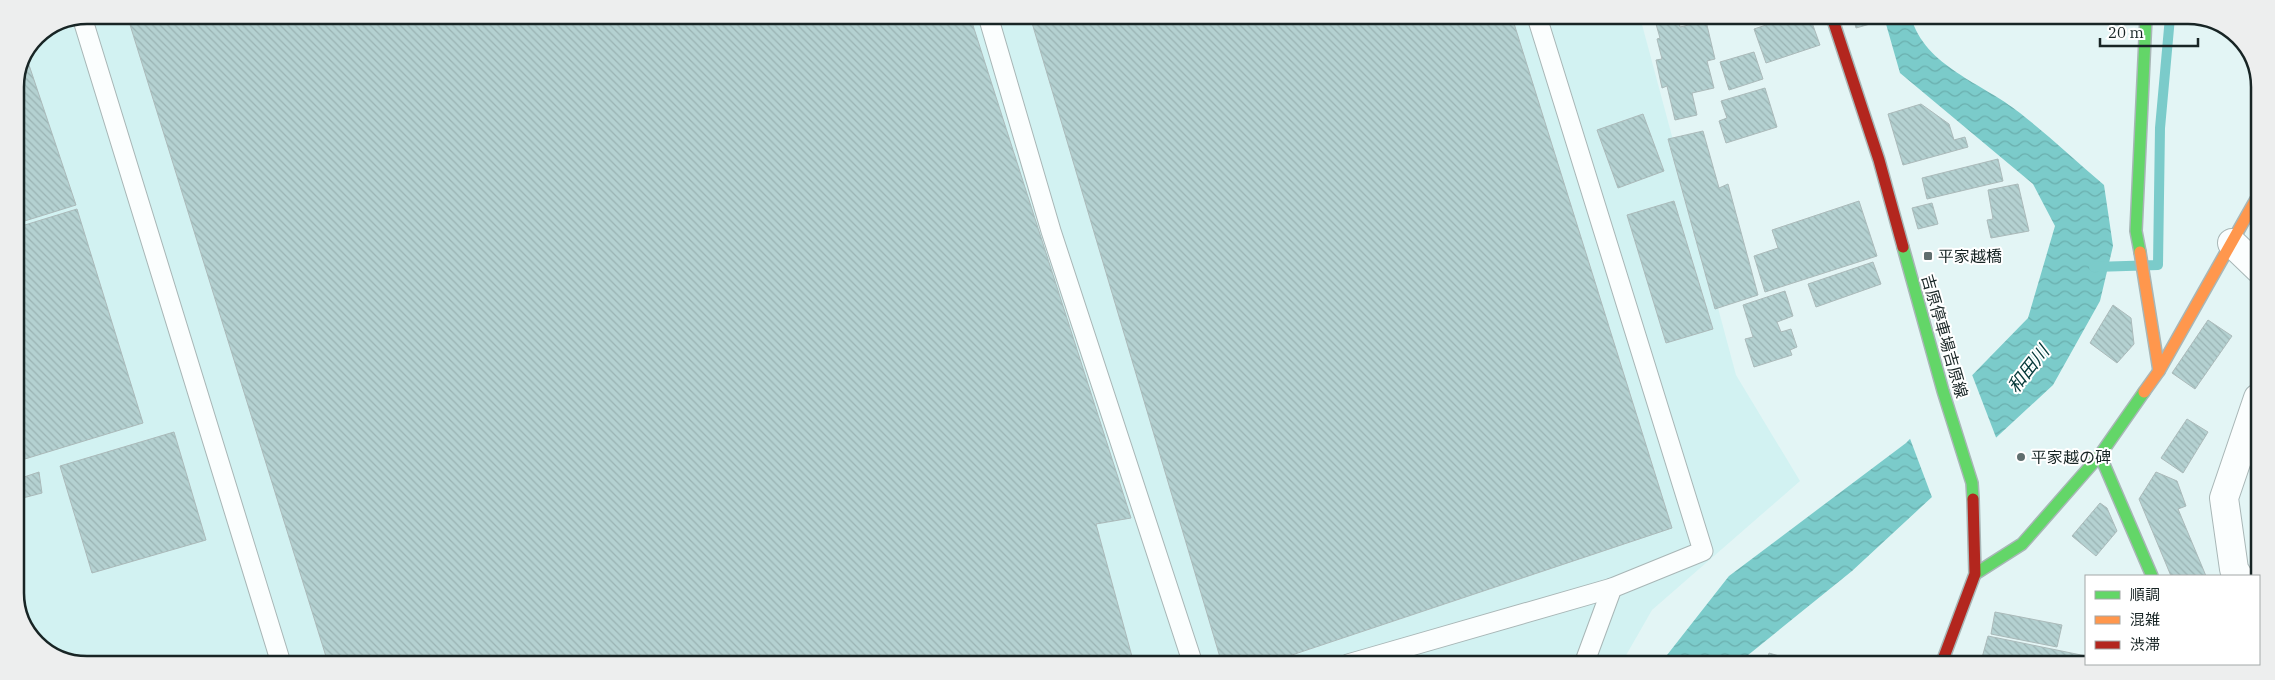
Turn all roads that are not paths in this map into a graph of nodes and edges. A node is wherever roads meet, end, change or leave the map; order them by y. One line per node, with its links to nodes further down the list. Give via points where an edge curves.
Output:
1 (84, 24): 16 (lane)
2 (990, 24): 17 (lane, via 1051,231)
3 (1539, 24): 15 (lane, via 1703,551)
4 (1834, 24): 12 (street, 吉原停車場吉原線, via 1879,160 1972,484)
5 (2146, 24): 9 (street, via 2136,231)
6 (2251, 209): 7 (street)
7 (2232, 243): 8 (street); 9 (street)
8 (2251, 261)
9 (2159, 371): 11 (street)
10 (2251, 419): 14 (street, via 2224,498)
11 (2100, 454): 12 (street, via 2022,544); 13 (street)
12 (1974, 574): 20 (street, 吉原停車場吉原線)
13 (2152, 575)
14 (2237, 575)
15 (1612, 588): 18 (lane); 19 (lane)
16 (279, 656)
17 (1190, 656)
18 (1376, 656)
19 (1587, 656)
20 (1944, 656)

